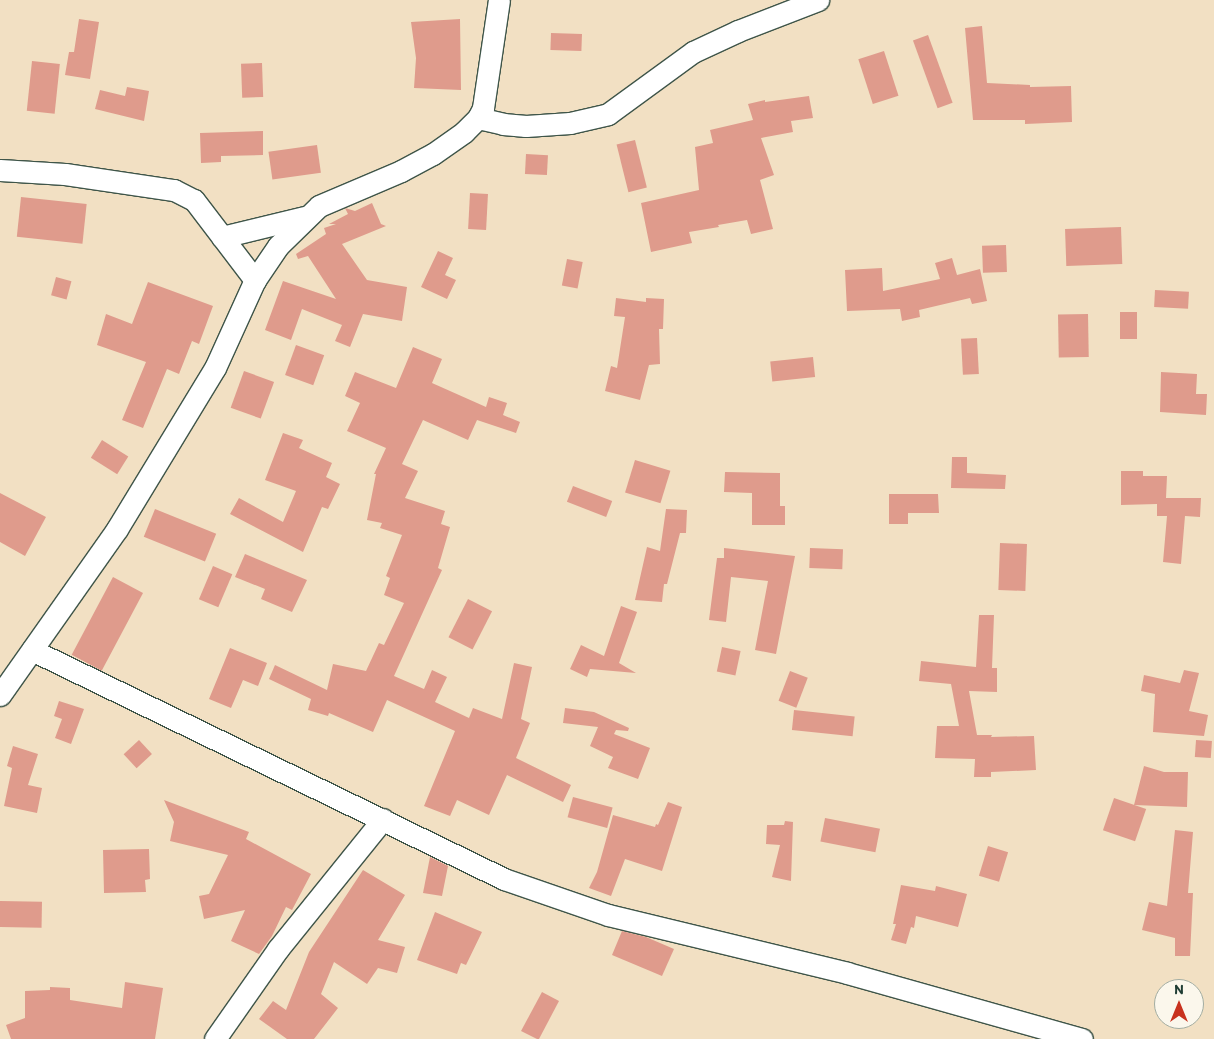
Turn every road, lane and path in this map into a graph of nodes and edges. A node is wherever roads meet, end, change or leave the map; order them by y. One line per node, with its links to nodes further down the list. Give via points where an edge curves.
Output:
1 (499, 0): 3 (street, via 483,108)
2 (818, 0): 3 (street, via 693,52 608,114 570,124 526,126)
3 (478, 118): 5 (street, via 433,154 318,206)
4 (0, 170): 6 (street, via 65,174 167,188 194,200)
5 (305, 217): 6 (street); 7 (street, via 278,246)
6 (222, 237): 7 (street)
7 (255, 280): 8 (street, via 210,377 117,529)
8 (32, 650): 9 (street); 10 (street)
9 (0, 695)
10 (383, 820): 11 (street, via 278,948); 12 (street, via 504,879 608,915 847,974)
11 (215, 1039)
12 (1082, 1039)

